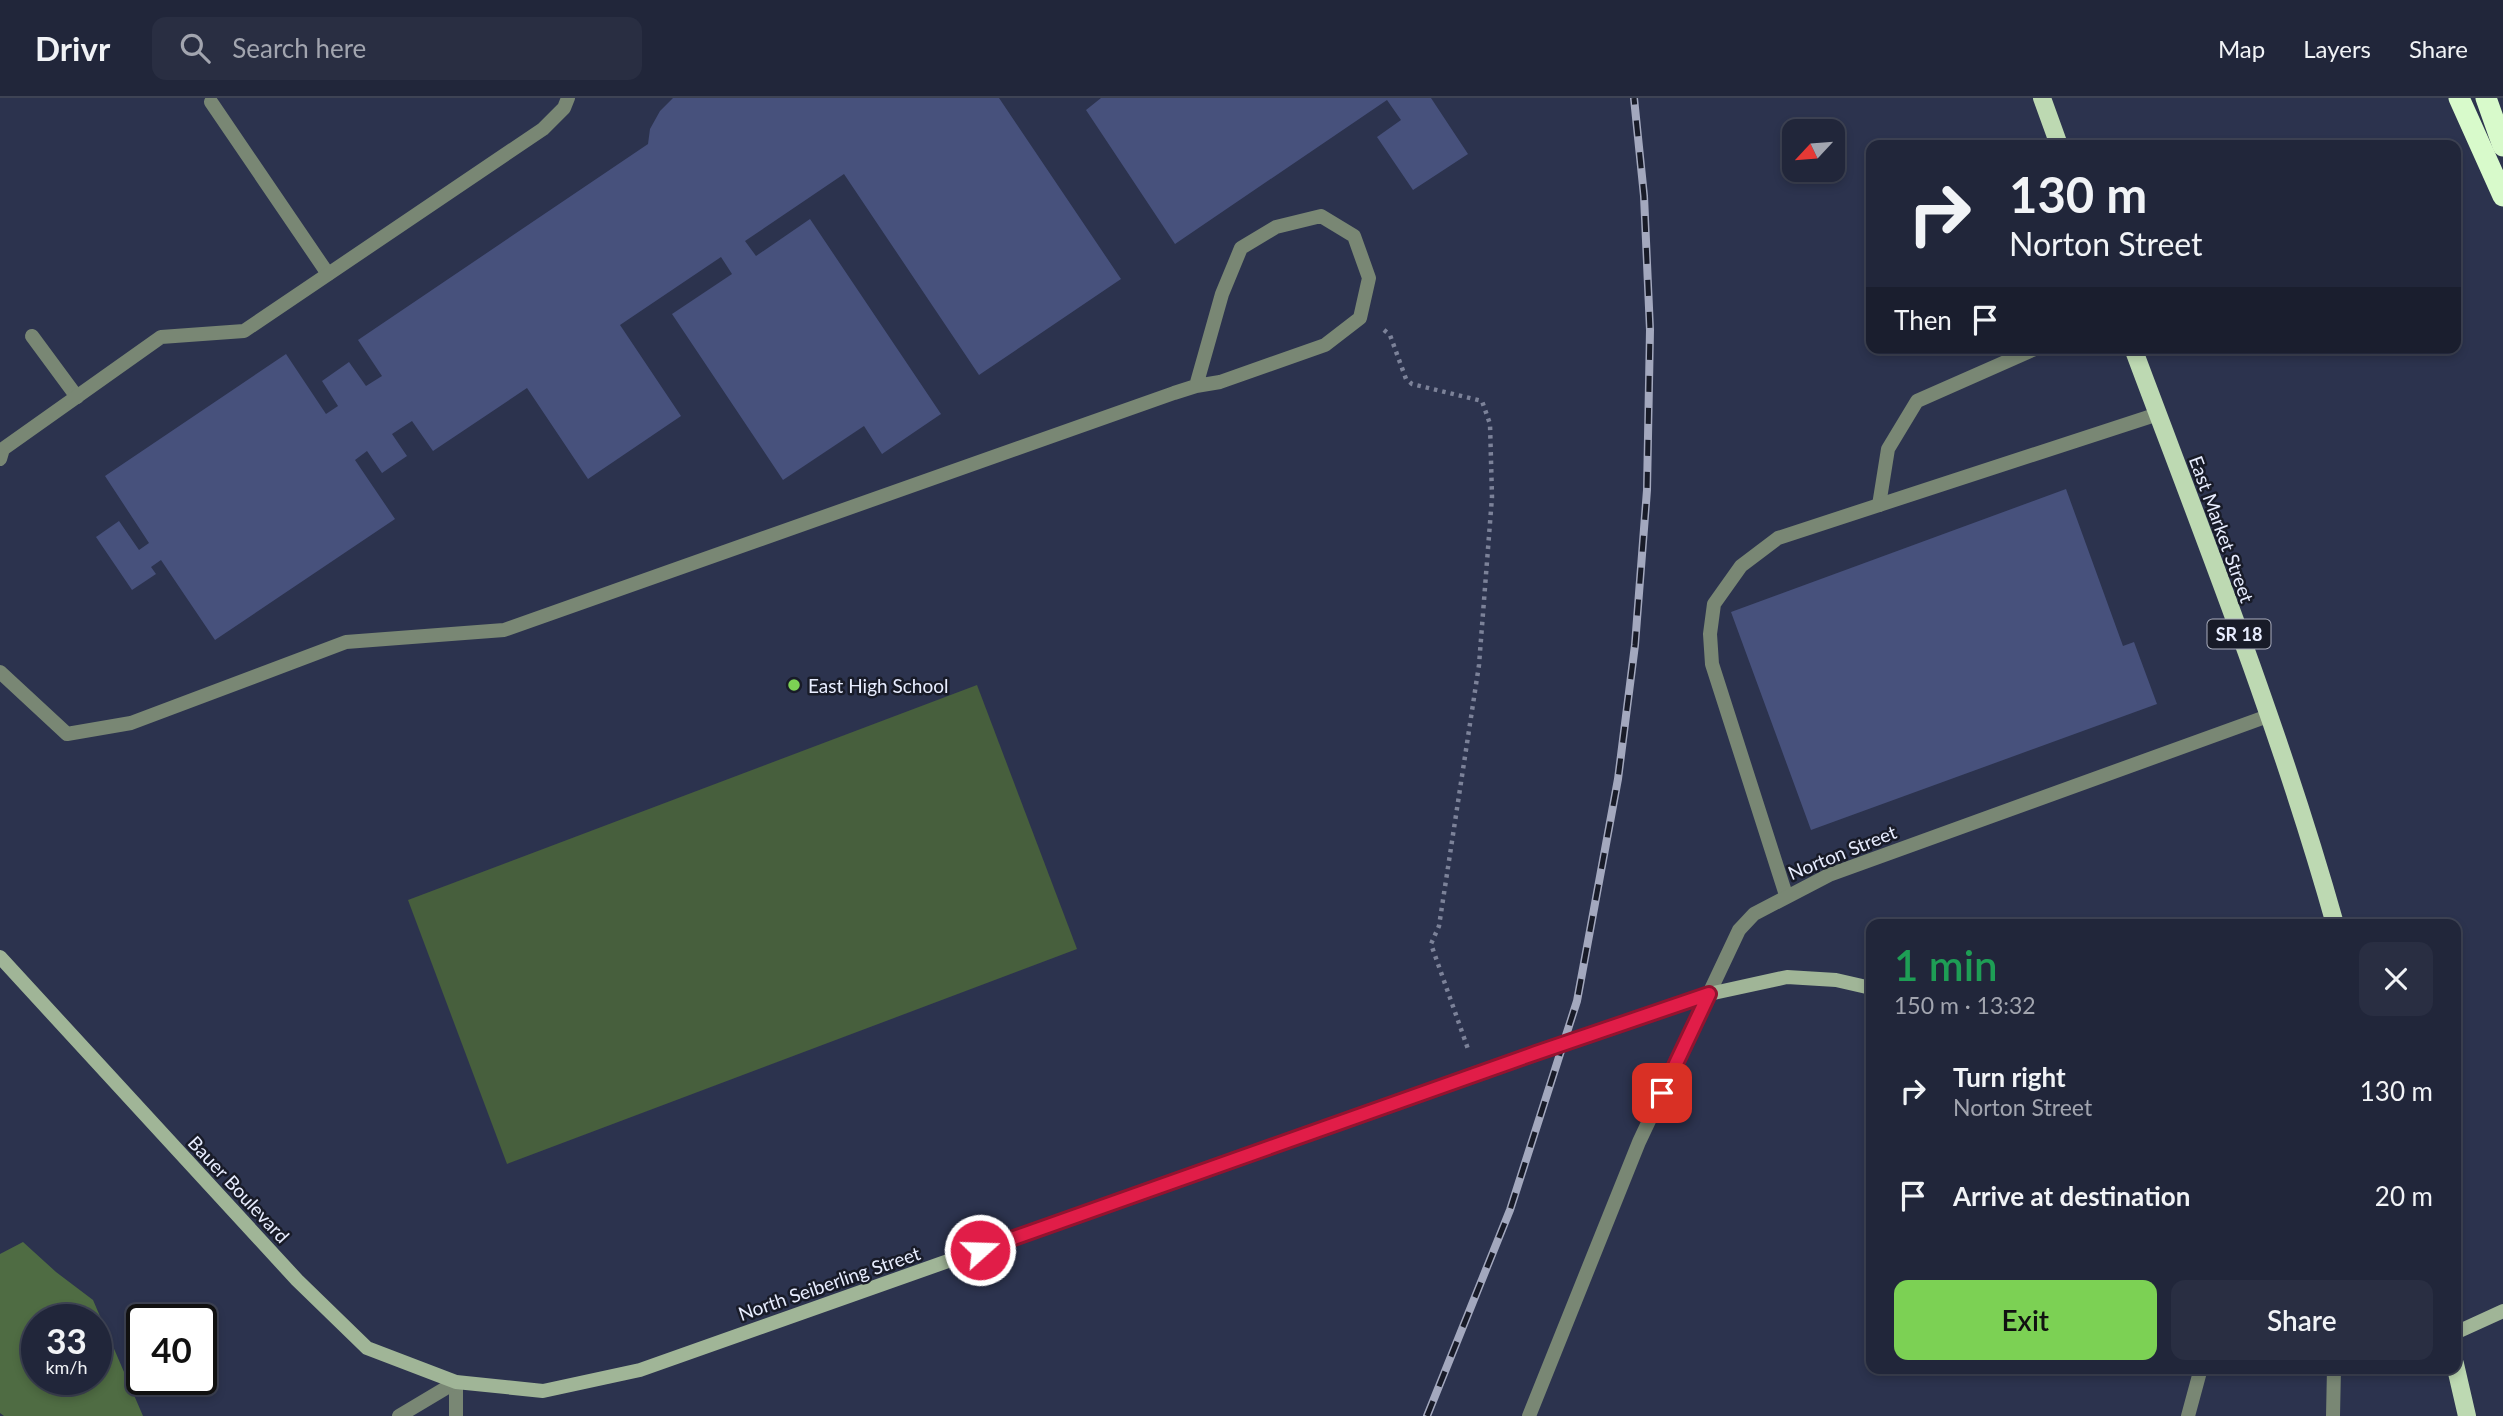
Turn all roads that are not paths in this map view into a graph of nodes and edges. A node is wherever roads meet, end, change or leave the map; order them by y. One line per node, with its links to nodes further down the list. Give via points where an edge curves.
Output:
1 (568, 98): 9 (street, via 543,129)
2 (2042, 98): 6 (main road)
3 (2459, 98): 8 (highway)
4 (2486, 98): 7 (highway)
5 (211, 102): 9 (street)
6 (2057, 140)
7 (2503, 146)
8 (2503, 196)
9 (328, 274): 14 (street, via 244,331 161,337)
10 (32, 336): 14 (street)
11 (2024, 354): 17 (street, via 1917,401 1888,449)
12 (2135, 354): 15 (main road, East Market Street / SR 18)
13 (1196, 386): 13 (street, via 1325,345 1360,318 1369,278 1354,236 1321,216 1276,227 1241,248 1222,294); 18 (street, via 504,630 346,642 131,723 67,734)
14 (77, 397): 16 (street, via 3,449)
15 (2158, 414): 17 (street); 19 (main road, East Market Street / SR 18)
16 (0, 459)
17 (1879, 505): 20 (street, via 1778,538 1741,566 1714,604 1712,664)
18 (0, 672)
19 (2269, 716): 20 (street, Norton Street, via 1854,865); 21 (main road, East Market Street / SR 18)
20 (1787, 895): 24 (street, Norton Street, via 1754,914 1739,930)
21 (2334, 919)
22 (0, 957): 30 (street, Bauer Boulevard, via 297,1280 367,1348)
23 (1866, 987): 24 (street, North Seiberling Street, via 1787,977)
24 (1709, 994): 30 (street, North Seiberling Street, via 640,1370 543,1391); 33 (street, Norton Street, via 1639,1142)
25 (2503, 1311): 26 (street)
26 (2461, 1330)
27 (2199, 1374): 34 (street)
28 (2334, 1374): 35 (street)
29 (2457, 1374): 36 (main road)
30 (456, 1382): 31 (street); 32 (street)
31 (399, 1416)
32 (456, 1416)
33 (1529, 1416)
34 (2188, 1416)
35 (2333, 1416)
36 (2467, 1416)

